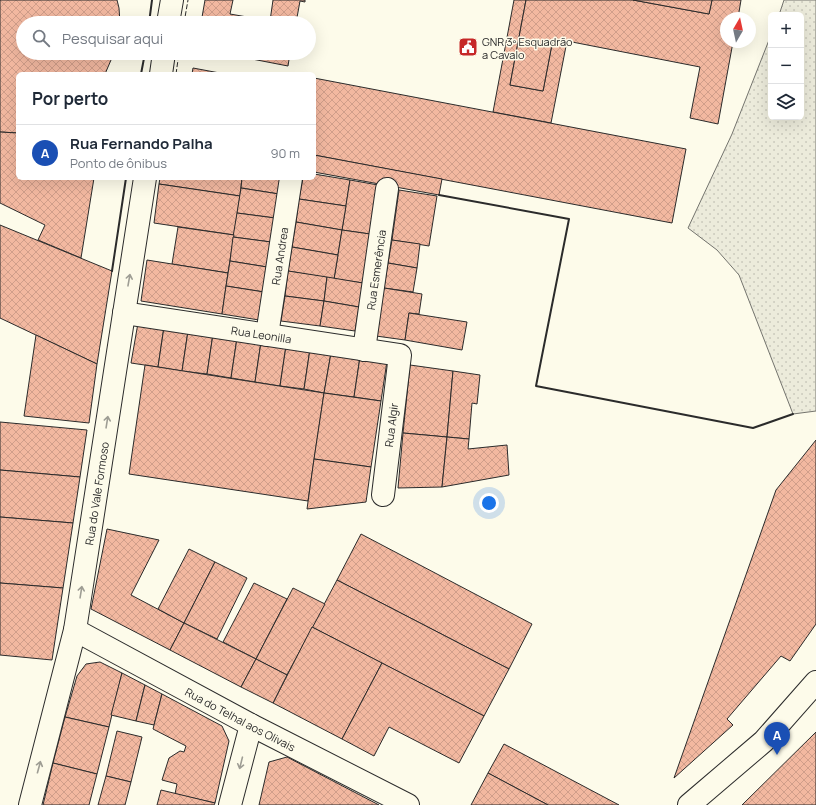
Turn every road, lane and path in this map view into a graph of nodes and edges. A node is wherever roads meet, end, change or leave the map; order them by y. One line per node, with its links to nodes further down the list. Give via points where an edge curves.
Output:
1 (172, 0): 2 (street)
2 (169, 16)
3 (163, 60): 4 (street)
4 (161, 72)
5 (145, 180): 8 (street, Rua do Vale Formoso, one-way to 5)
6 (292, 180): 9 (street, Rua Andrea)
7 (387, 189): 10 (street, Rua Esmerência)
8 (124, 313): 9 (street, Rua Leonilla); 13 (street, Rua do Vale Formoso, one-way to 8)
9 (267, 335): 10 (street, Rua Leonilla)
10 (364, 350): 11 (street, Rua Leonilla)
11 (400, 355): 12 (street, Rua Algir)
12 (383, 495)
13 (75, 630): 15 (street, Rua do Telhal aos Olivais); 16 (street, Rua do Vale Formoso, one-way to 13)
14 (816, 682): 19 (street, via 764,741)
15 (251, 725): 17 (street, one-way to 17); 18 (street, Rua do Telhal aos Olivais)
16 (30, 805)
17 (230, 805)
18 (408, 805)
19 (689, 805)

